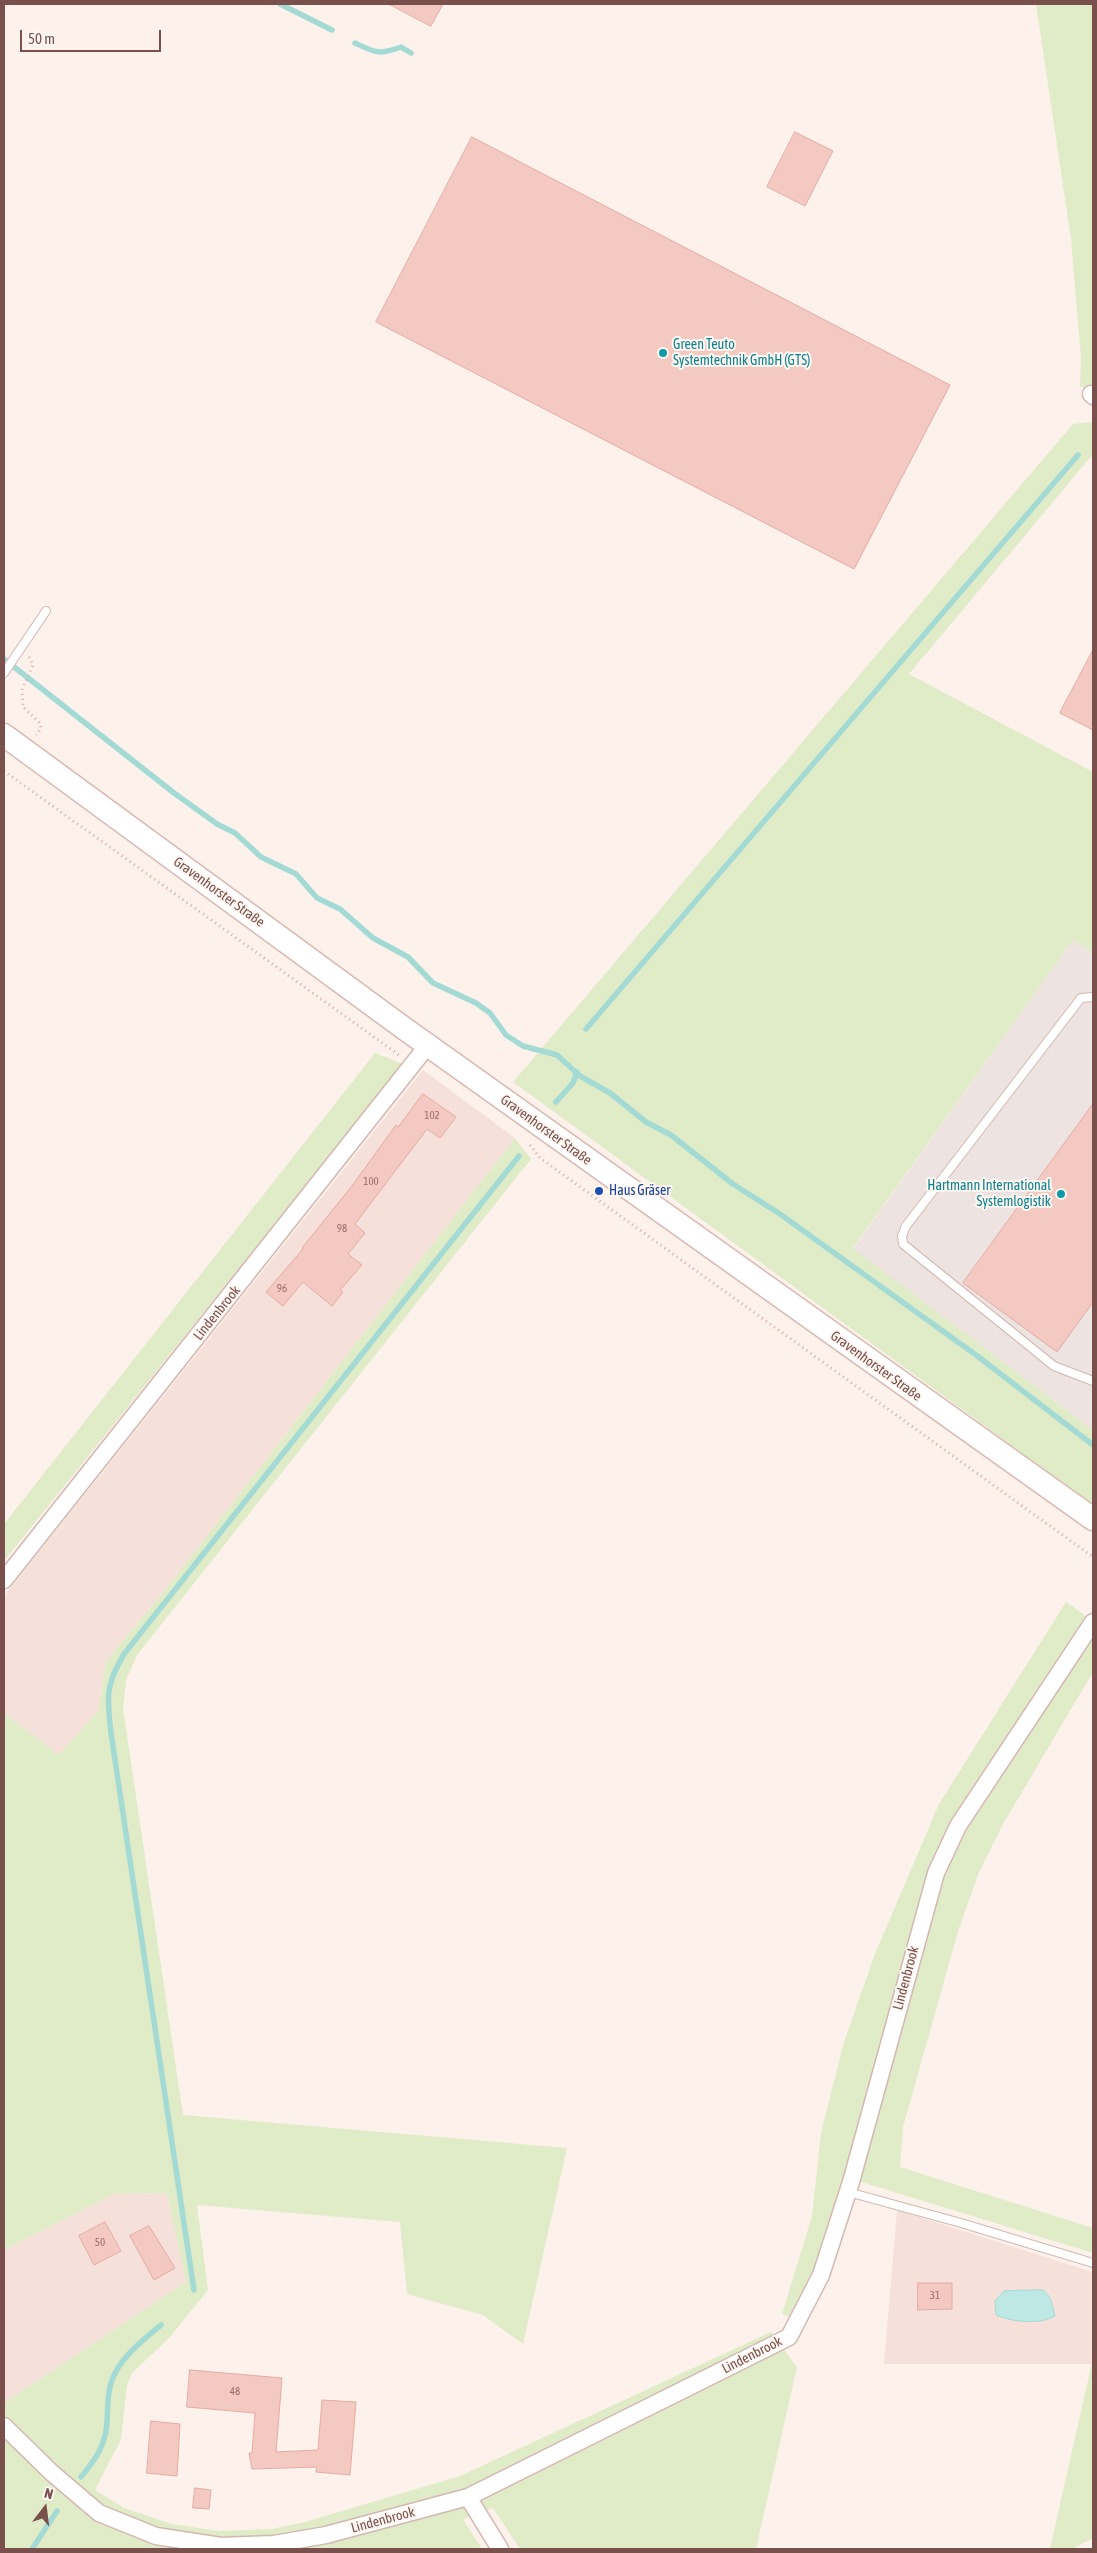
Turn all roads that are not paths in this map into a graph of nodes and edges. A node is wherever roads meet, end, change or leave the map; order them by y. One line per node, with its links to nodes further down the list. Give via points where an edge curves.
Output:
1 (46, 611): 2 (lane)
2 (4, 673)
3 (4, 735): 5 (main road, Gravenhorster Straße)
4 (1093, 997): 6 (lane, via 1081,998 906,1226 902,1236 903,1244 1054,1366)
5 (423, 1053): 7 (main road, Gravenhorster Straße); 8 (street, Lindenbrook)
6 (1093, 1381)
7 (1093, 1519)
8 (4, 1580)
9 (1093, 1622): 10 (street, Lindenbrook, via 958,1826 936,1872)
10 (848, 2192): 11 (lane); 13 (street, Lindenbrook, via 820,2275 789,2337)
11 (1093, 2263)
12 (4, 2426): 13 (street, Lindenbrook, via 99,2513 156,2536 221,2546 274,2544 326,2535)
13 (468, 2497): 14 (street)
14 (500, 2549)

